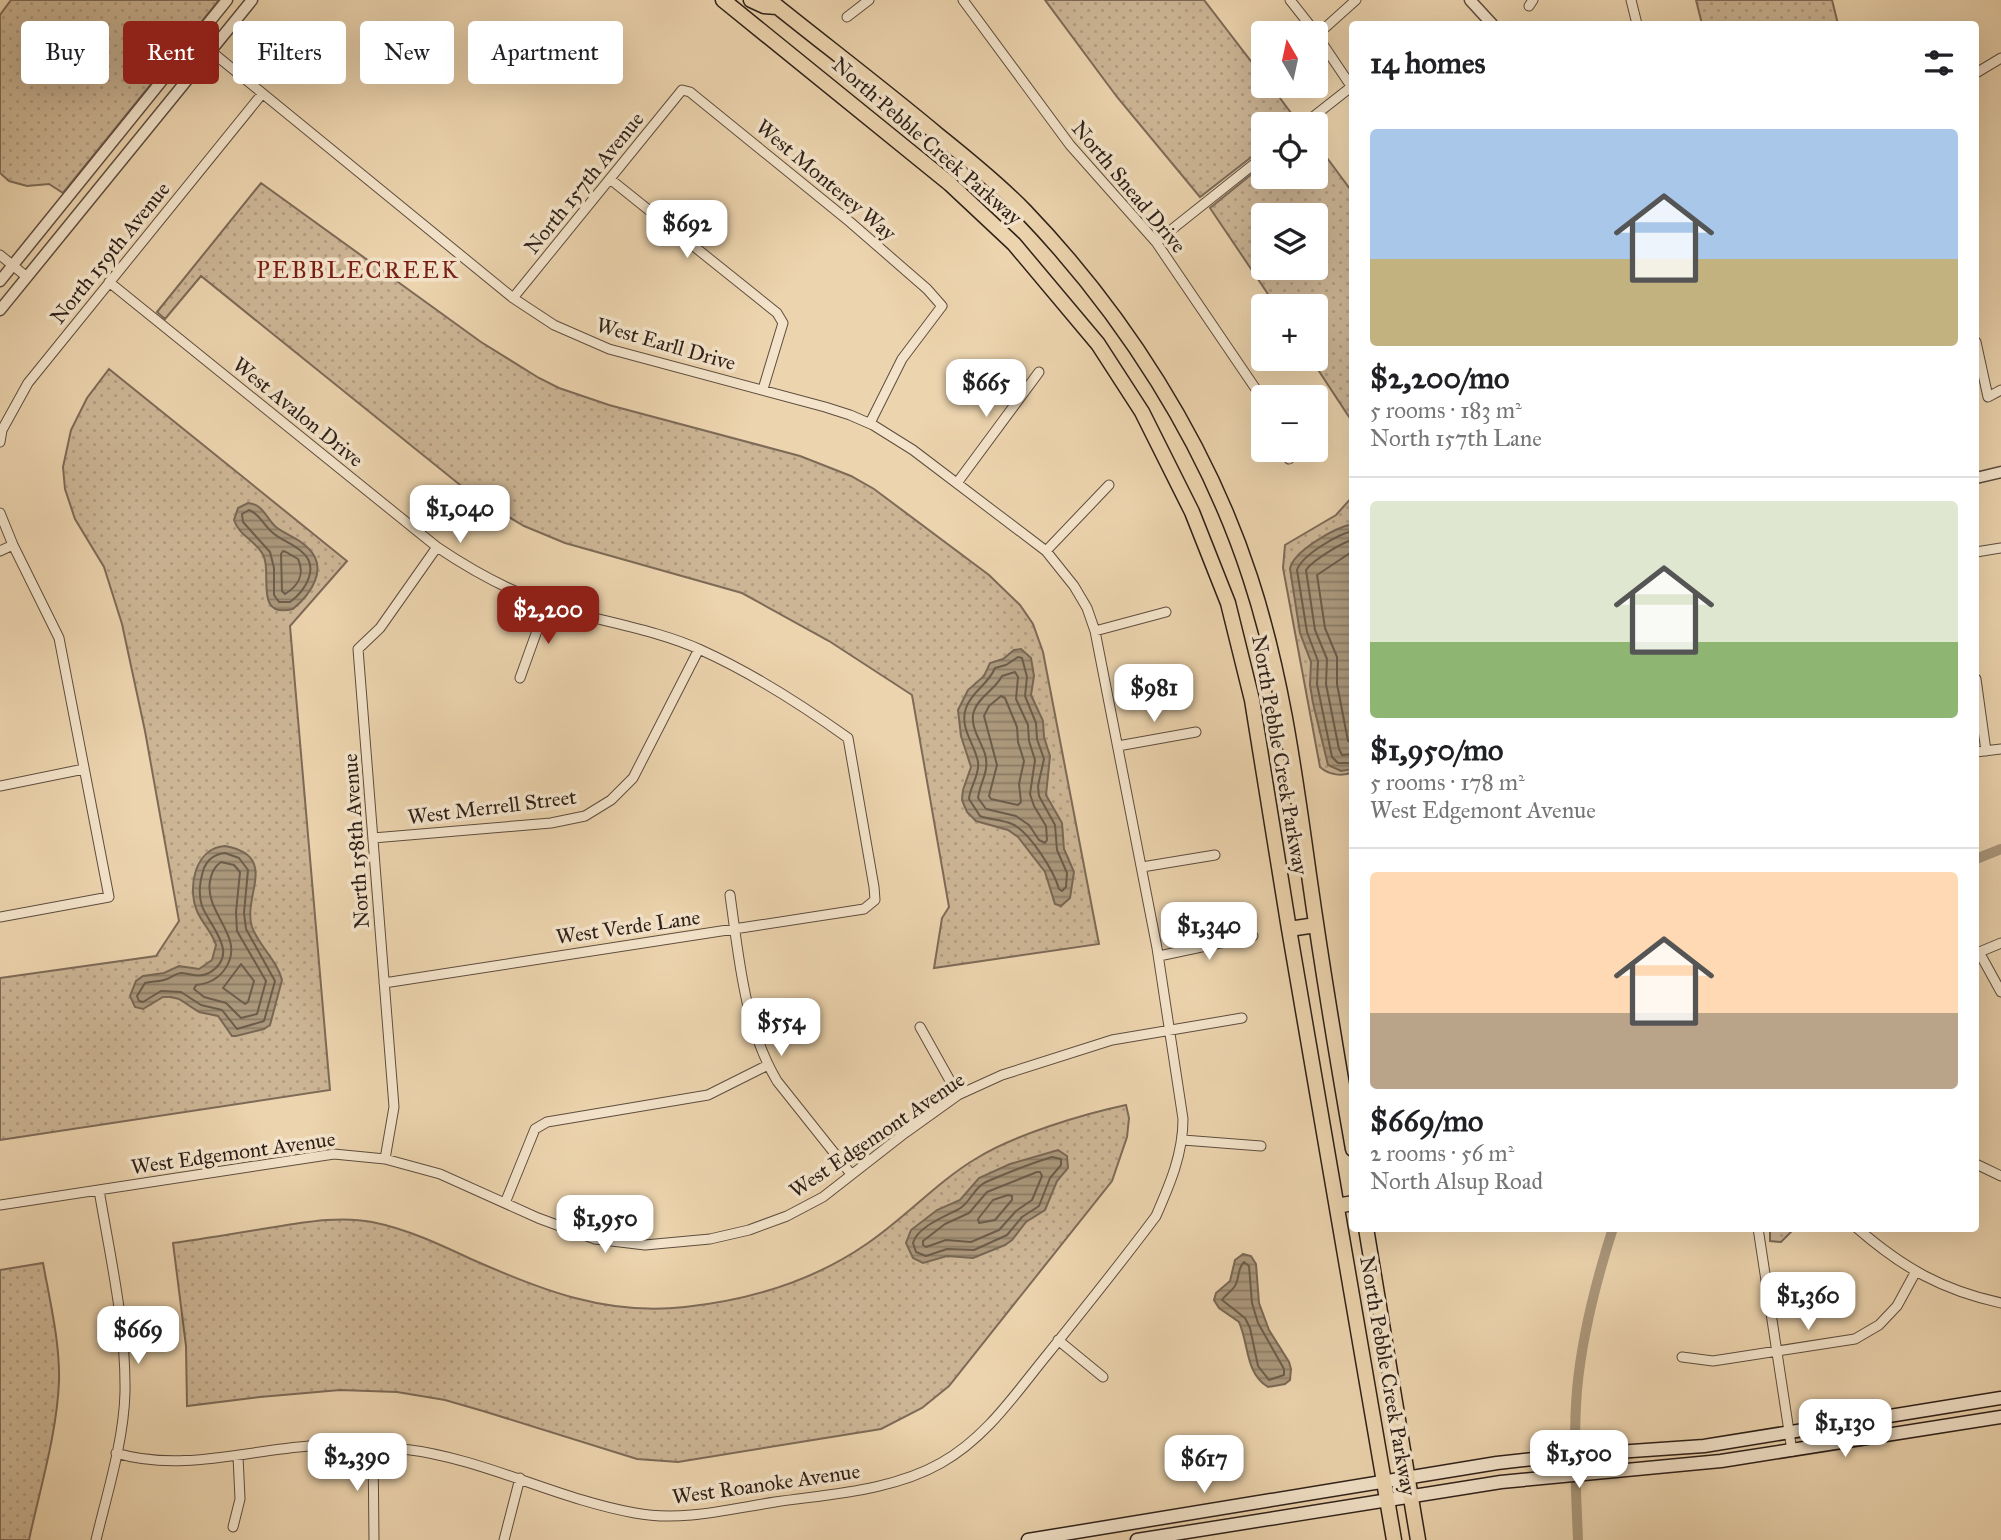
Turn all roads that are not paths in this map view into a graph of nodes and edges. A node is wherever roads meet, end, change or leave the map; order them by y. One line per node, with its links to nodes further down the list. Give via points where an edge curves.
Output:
1 (227, 0): 13 (street)
2 (252, 0): 18 (street)
3 (723, 0): 78 (main road, North Pebble Creek Parkway, via 875,121 1014,244 1098,344 1142,412 1192,512 1235,626 1257,726)
4 (751, 0): 11 (main road, via 764,6)
5 (869, 0): 12 (street)
6 (963, 0): 32 (street, North Snead Drive, via 1070,145)
7 (1290, 0): 14 (street)
8 (1356, 0): 17 (street)
9 (1470, 0): 15 (street)
10 (1631, 0): 16 (street)
11 (774, 4): 77 (main road, North Pebble Creek Parkway, via 1023,209 1113,314 1152,372 1208,474 1249,573 1288,726)
12 (848, 17)
13 (210, 21)
14 (1306, 21)
15 (1489, 21)
16 (1636, 21)
17 (1328, 24)
18 (219, 40)
19 (1328, 52): 25 (street)
20 (219, 57): 28 (street, West Earll Drive)
21 (2001, 58): 22 (street)
22 (1979, 71)
23 (160, 84): 34 (street)
24 (183, 84): 35 (street)
25 (1349, 84)
26 (682, 90): 31 (street, North 157th Avenue); 45 (street, West Monterey Way, via 850,222 942,306 902,359)
27 (1349, 90): 29 (street)
28 (262, 94): 37 (street, North 159th Avenue); 38 (street, West Earll Drive)
29 (1320, 112)
30 (1251, 166): 32 (street)
31 (610, 179): 38 (street, North 157th Avenue); 43 (street, via 777,313 783,323)
32 (1156, 242): 42 (street, North Snead Drive)
33 (0, 255): 34 (street)
34 (13, 266): 35 (street); 36 (street)
35 (27, 277): 39 (street)
36 (0, 281)
37 (109, 282): 46 (street, North 159th Avenue, via 28,383); 53 (street, West Avalon Drive)
38 (513, 298): 43 (street, West Earll Drive, via 554,325 609,349)
39 (0, 310)
40 (1979, 356): 44 (street, via 1988,397)
41 (1039, 372): 49 (street)
42 (1253, 385)
43 (763, 389): 45 (street, West Earll Drive)
44 (2001, 390)
45 (870, 423): 49 (street, West Earll Drive)
46 (0, 442)
47 (2001, 472): 48 (street)
48 (1979, 477)
49 (957, 483): 56 (street, West Earll Drive)
50 (1109, 485): 56 (street)
51 (0, 513): 52 (street)
52 (13, 545): 55 (street); 69 (street, via 59,638)
53 (437, 547): 58 (street, West Avalon Drive, via 495,583); 71 (street, North 158th Avenue, via 380,628 358,649)
54 (2001, 548): 57 (street)
55 (0, 551)
56 (1046, 551): 60 (street, West Earll Drive, via 1074,586)
57 (1979, 552)
58 (547, 603): 61 (street, West Avalon Drive); 62 (street)
59 (1166, 612): 60 (street)
60 (1094, 631): 65 (street, West Earll Drive)
61 (699, 649): 71 (street, West Merrell Street, via 632,778 611,800 585,816); 75 (street, West Avalon Drive, via 848,737)
62 (520, 678)
63 (1979, 701): 67 (street)
64 (1196, 732): 65 (street)
65 (1118, 746): 73 (street, West Earll Drive)
66 (2001, 749): 67 (street)
67 (1986, 751): 68 (street)
68 (1979, 752)
69 (85, 769): 70 (street); 76 (street, via 109,897)
70 (0, 786)
71 (373, 838): 85 (street, North 158th Avenue)
72 (1215, 855): 73 (street)
73 (1142, 867): 84 (street, West Roanoke Avenue)
74 (730, 895): 79 (street)
75 (875, 900): 79 (street, West Verde Lane, via 864,909)
76 (0, 917)
77 (1316, 925): 78 (main road); 92 (main road, North Pebble Creek Parkway)
78 (1289, 929): 103 (main road, North Pebble Creek Parkway)
79 (735, 930): 85 (street, West Verde Lane); 90 (street, via 747,1004)
80 (1253, 936): 84 (street)
81 (2001, 943): 82 (street)
82 (1979, 953)
83 (1979, 955): 86 (street)
84 (1159, 956): 89 (street, West Roanoke Avenue)
85 (384, 983): 95 (street, North 158th Avenue, via 394,1107)
86 (2001, 992)
87 (1242, 1018): 89 (street, West Edgemont Avenue)
88 (920, 1027): 91 (street)
89 (1170, 1030): 91 (street, West Edgemont Avenue, via 1098,1044 1002,1075); 93 (street, West Roanoke Avenue)
90 (768, 1065): 97 (street); 100 (street, via 708,1095 547,1122 535,1129)
91 (958, 1095): 97 (street, West Edgemont Avenue)
92 (1349, 1125)
93 (1183, 1140): 94 (street); 109 (street, West Roanoke Avenue, via 1156,1216)
94 (1261, 1146)
95 (385, 1159): 99 (street, West Edgemont Avenue, via 334,1154); 100 (street, West Edgemont Avenue, via 440,1174)
96 (1979, 1165): 98 (street)
97 (851, 1174): 100 (street, West Edgemont Avenue, via 823,1197 749,1230 658,1244 595,1239)
98 (2001, 1175)
99 (99, 1190): 102 (street, West Edgemont Avenue); 118 (street, via 122,1347 125,1394)
100 (505, 1203)
101 (1349, 1204): 103 (main road)
102 (0, 1205)
103 (1337, 1206): 122 (main road, North Pebble Creek Parkway)
104 (1367, 1232): 121 (main road, North Pebble Creek Parkway)
105 (1759, 1232): 110 (street)
106 (1862, 1232): 107 (street)
107 (1915, 1273): 108 (street); 110 (street, via 1898,1306 1869,1333)
108 (2001, 1303)
109 (1058, 1340): 112 (street); 120 (street, West Roanoke Avenue, via 986,1430 939,1464 901,1479 673,1517 611,1508)
110 (1776, 1352): 111 (street, via 1713,1361); 115 (street)
111 (1682, 1357)
112 (1103, 1377)
113 (2001, 1398): 115 (main road)
114 (2001, 1417): 117 (main road)
115 (1790, 1434): 117 (street); 121 (main road, via 1704,1446 1559,1456)
116 (373, 1446): 119 (street, West Roanoke Avenue, via 309,1446); 120 (street, West Roanoke Avenue, via 422,1451); 127 (street)
117 (1792, 1451): 123 (main road, via 1560,1475)
118 (116, 1453): 119 (street, West Roanoke Avenue, via 157,1461); 126 (street)
119 (238, 1456): 125 (street, via 240,1499)
120 (520, 1478): 128 (street)
121 (1409, 1478): 122 (main road); 123 (main road, North Pebble Creek Parkway)
122 (1385, 1483): 124 (main road, North Pebble Creek Parkway); 129 (main road)
123 (1412, 1497): 124 (main road); 132 (main road, North Pebble Creek Parkway)
124 (1388, 1501): 130 (main road); 131 (main road, North Pebble Creek Parkway)
125 (233, 1527)
126 (96, 1540)
127 (374, 1540)
128 (504, 1540)
129 (1028, 1540)
130 (1137, 1540)
131 (1394, 1540)
132 (1418, 1540)

